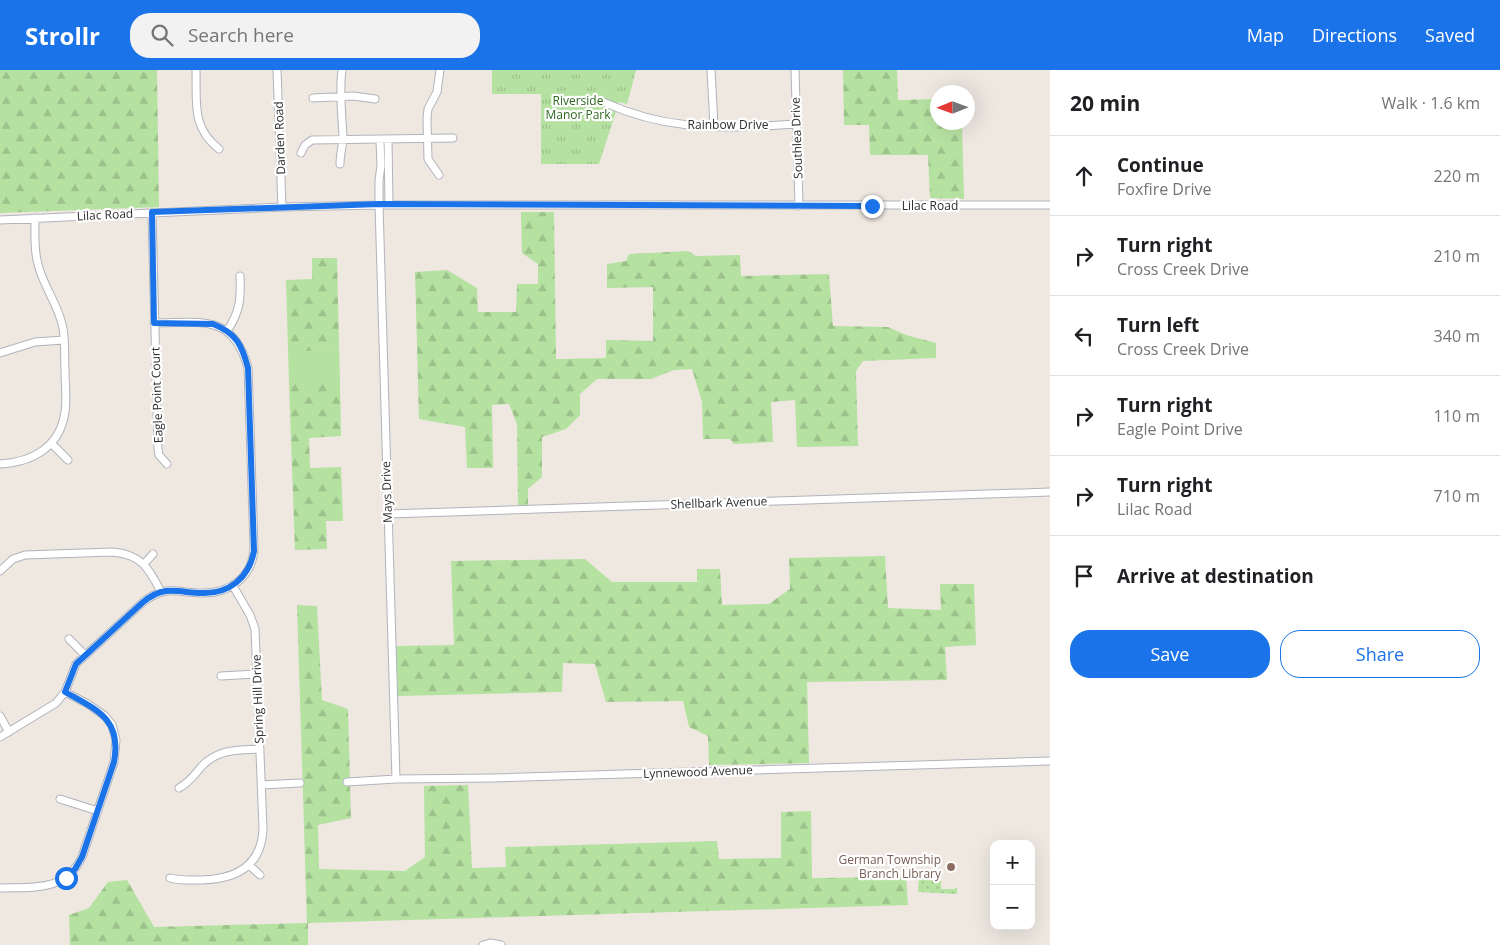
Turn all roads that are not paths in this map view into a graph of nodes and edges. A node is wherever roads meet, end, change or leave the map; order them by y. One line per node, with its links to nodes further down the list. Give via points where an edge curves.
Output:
1 (196, 70): 17 (street, via 198,122 205,136)
2 (278, 70): 25 (street, Darden Road)
3 (342, 70): 7 (street)
4 (440, 70): 13 (street, via 437,92 428,109)
5 (712, 70): 12 (street)
6 (795, 70): 11 (street, Southlea Drive)
7 (341, 96): 8 (street); 9 (street); 15 (street)
8 (314, 98)
9 (375, 99)
10 (603, 102): 12 (street, Rainbow Drive, via 654,120)
11 (797, 124): 12 (street, Rainbow Drive); 24 (street, Southlea Drive)
12 (714, 126)
13 (427, 138): 14 (street); 16 (street); 20 (street, via 428,159)
14 (452, 138)
15 (343, 139): 16 (street); 18 (street, via 312,140); 19 (street)
16 (384, 139): 21 (street, Mays Drive); 22 (street)
17 (219, 149)
18 (301, 153)
19 (340, 164)
20 (439, 174)
21 (379, 204): 22 (street, Lilac Road); 25 (street, Lilac Road); 39 (street, Mays Drive)
22 (389, 205): 24 (street, Lilac Road)
23 (1050, 205): 24 (street, Lilac Road)
24 (799, 206)
25 (282, 207): 26 (street, Lilac Road)
26 (152, 212): 27 (street, Lilac Road); 30 (street, Eagle Point Court)
27 (35, 218): 28 (street, Lilac Road); 32 (street, via 37,262 64,329)
28 (0, 220)
29 (240, 276): 31 (street, via 240,303)
30 (154, 323): 31 (street, via 204,323); 37 (street, Eagle Point Court, via 158,449)
31 (227, 331): 43 (street, via 238,342 248,368 254,546 250,567)
32 (64, 340): 33 (street, via 35,342); 34 (street, via 65,412)
33 (0, 353)
34 (51, 443): 35 (street); 36 (street, via 31,458)
35 (68, 460)
36 (0, 464)
37 (167, 464)
38 (1050, 492): 39 (street, Shellbark Avenue)
39 (388, 514): 55 (street, Mays Drive)
40 (152, 554): 41 (street)
41 (144, 564): 42 (street, via 129,555 112,552 30,555); 44 (street)
42 (1, 566)
43 (232, 586): 44 (street, via 213,593); 47 (street, Spring Hill Drive, via 253,622)
44 (161, 592): 46 (street, via 142,603)
45 (69, 639): 46 (street)
46 (85, 655): 49 (street, via 76,664)
47 (257, 674): 48 (street); 53 (street, Spring Hill Drive)
48 (221, 676)
49 (65, 692): 51 (street, via 49,708); 61 (street, via 100,712 114,732 114,762)
50 (0, 716): 51 (street)
51 (9, 732): 52 (street)
52 (0, 737)
53 (260, 749): 58 (street, Spring Hill Drive); 59 (street, via 216,755)
54 (1050, 761): 55 (street, Lynnewood Avenue)
55 (396, 779): 56 (street, Lynnewood Avenue)
56 (347, 782)
57 (300, 783): 58 (street)
58 (260, 785): 62 (street, Spring Hill Drive, via 261,842)
59 (180, 788)
60 (60, 799): 61 (street)
61 (98, 811): 65 (street, via 82,857 69,875 47,886)
62 (249, 865): 63 (street); 64 (street, via 234,875 216,880)
63 (260, 875)
64 (170, 878)
65 (0, 888)
66 (483, 945): 67 (street)
67 (501, 945)

